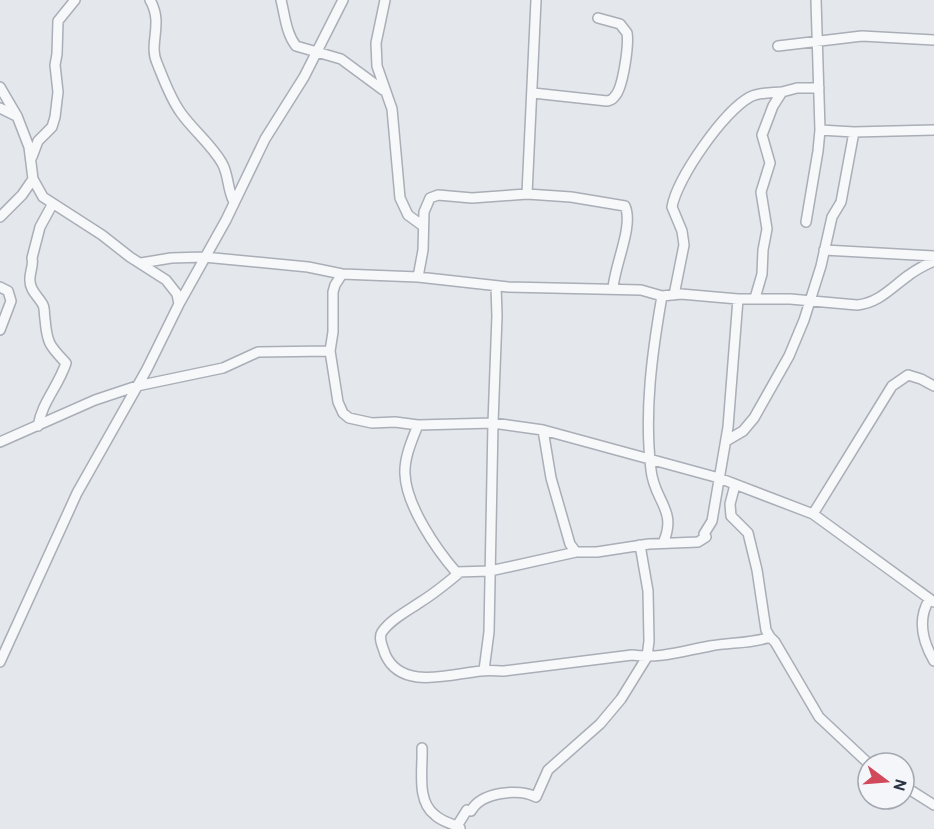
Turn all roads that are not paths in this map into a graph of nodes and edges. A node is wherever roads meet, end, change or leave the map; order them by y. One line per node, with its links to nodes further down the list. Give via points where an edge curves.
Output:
1 (75, 0): 23 (street, via 58,21 55,117)
2 (150, 0): 26 (street, via 157,18 156,62 182,115 221,161)
3 (281, 0): 12 (street, via 291,40)
4 (344, 0): 12 (street)
5 (385, 0): 15 (street, via 375,57)
6 (536, 0): 17 (street)
7 (816, 0): 9 (street)
8 (598, 18): 17 (street, via 620,24 627,33 625,62 615,97 607,101)
9 (818, 40): 10 (street, via 861,36); 11 (street); 14 (street)
10 (934, 40)
11 (778, 46)
12 (316, 53): 15 (street, via 345,62); 26 (street, via 265,139)
13 (0, 87): 19 (street)
14 (819, 88): 16 (street); 20 (street)
15 (385, 92): 30 (street, via 392,109 400,198 408,215)
16 (782, 92): 41 (street, via 757,94 729,113 681,184 672,207 684,245); 43 (street, via 762,135 770,163 761,194 767,230)
17 (533, 93): 25 (street)
18 (0, 108): 19 (street)
19 (17, 116): 23 (street)
20 (820, 130): 22 (street); 29 (street)
21 (934, 130): 22 (street)
22 (854, 132): 31 (street, via 841,202 832,217)
23 (31, 158): 24 (street)
24 (33, 178): 27 (street); 28 (street)
25 (527, 194): 30 (street, via 436,195 426,203); 40 (street, via 625,206 628,216)
26 (234, 202): 33 (street)
27 (52, 205): 35 (street); 53 (street, via 40,227 30,282 45,307 50,344 66,363 42,407)
28 (0, 217)
29 (806, 222)
30 (423, 226): 37 (street)
31 (824, 250): 32 (street); 45 (street)
32 (934, 256)
33 (204, 257): 35 (street); 36 (street); 46 (street)
34 (934, 261): 45 (street, via 867,304)
35 (141, 263): 46 (street, via 174,288)
36 (342, 274): 37 (street); 48 (street, via 333,292)
37 (418, 277): 38 (street)
38 (496, 286): 40 (street); 51 (street)
39 (0, 287): 47 (street, via 8,291 11,301)
40 (613, 289): 42 (street, via 650,291)
41 (674, 295): 42 (street); 44 (street)
42 (662, 296): 57 (street, via 651,367 647,441)
43 (755, 298): 44 (street); 45 (street)
44 (738, 299): 55 (street)
45 (809, 301): 55 (street, via 777,379 749,425)
46 (179, 304): 49 (street)
47 (0, 330)
48 (330, 351): 49 (street, via 258,352 223,368); 52 (street, via 338,402 346,416 372,423)
49 (137, 386): 53 (street, via 94,400); 70 (street, via 77,493)
50 (934, 386): 60 (street, via 908,375 892,386)
51 (493, 423): 52 (street); 54 (street); 64 (street)
52 (417, 425): 65 (street, via 405,472 409,496 438,549)
53 (38, 426): 56 (street)
54 (543, 430): 57 (street); 63 (street, via 551,478 570,544)
55 (726, 441): 58 (street)
56 (0, 442)
57 (650, 459): 58 (street); 61 (street, via 655,489 668,515)
58 (719, 478): 59 (street); 61 (street, via 706,537 698,542)
59 (735, 486): 60 (street); 67 (street, via 731,516 748,533)
60 (813, 513): 66 (street)
61 (663, 543): 62 (street)
62 (640, 545): 63 (street); 68 (street, via 648,591)
63 (576, 552): 64 (street)
64 (490, 571): 65 (street); 71 (street)
65 (459, 573): 71 (street, via 392,622 380,639 392,666 416,677)
66 (932, 601): 69 (street, via 924,609 922,632)
67 (770, 637): 68 (street); 73 (street, via 819,717)
68 (647, 657): 71 (street, via 632,655 504,671); 76 (street, via 600,724 548,770 536,797 511,791 493,796 467,810)
69 (934, 661)
70 (0, 662)
71 (484, 670)
72 (422, 748): 76 (street, via 425,802 436,816)
73 (856, 752)
74 (916, 794): 75 (street)
75 (934, 805)
76 (459, 828)

